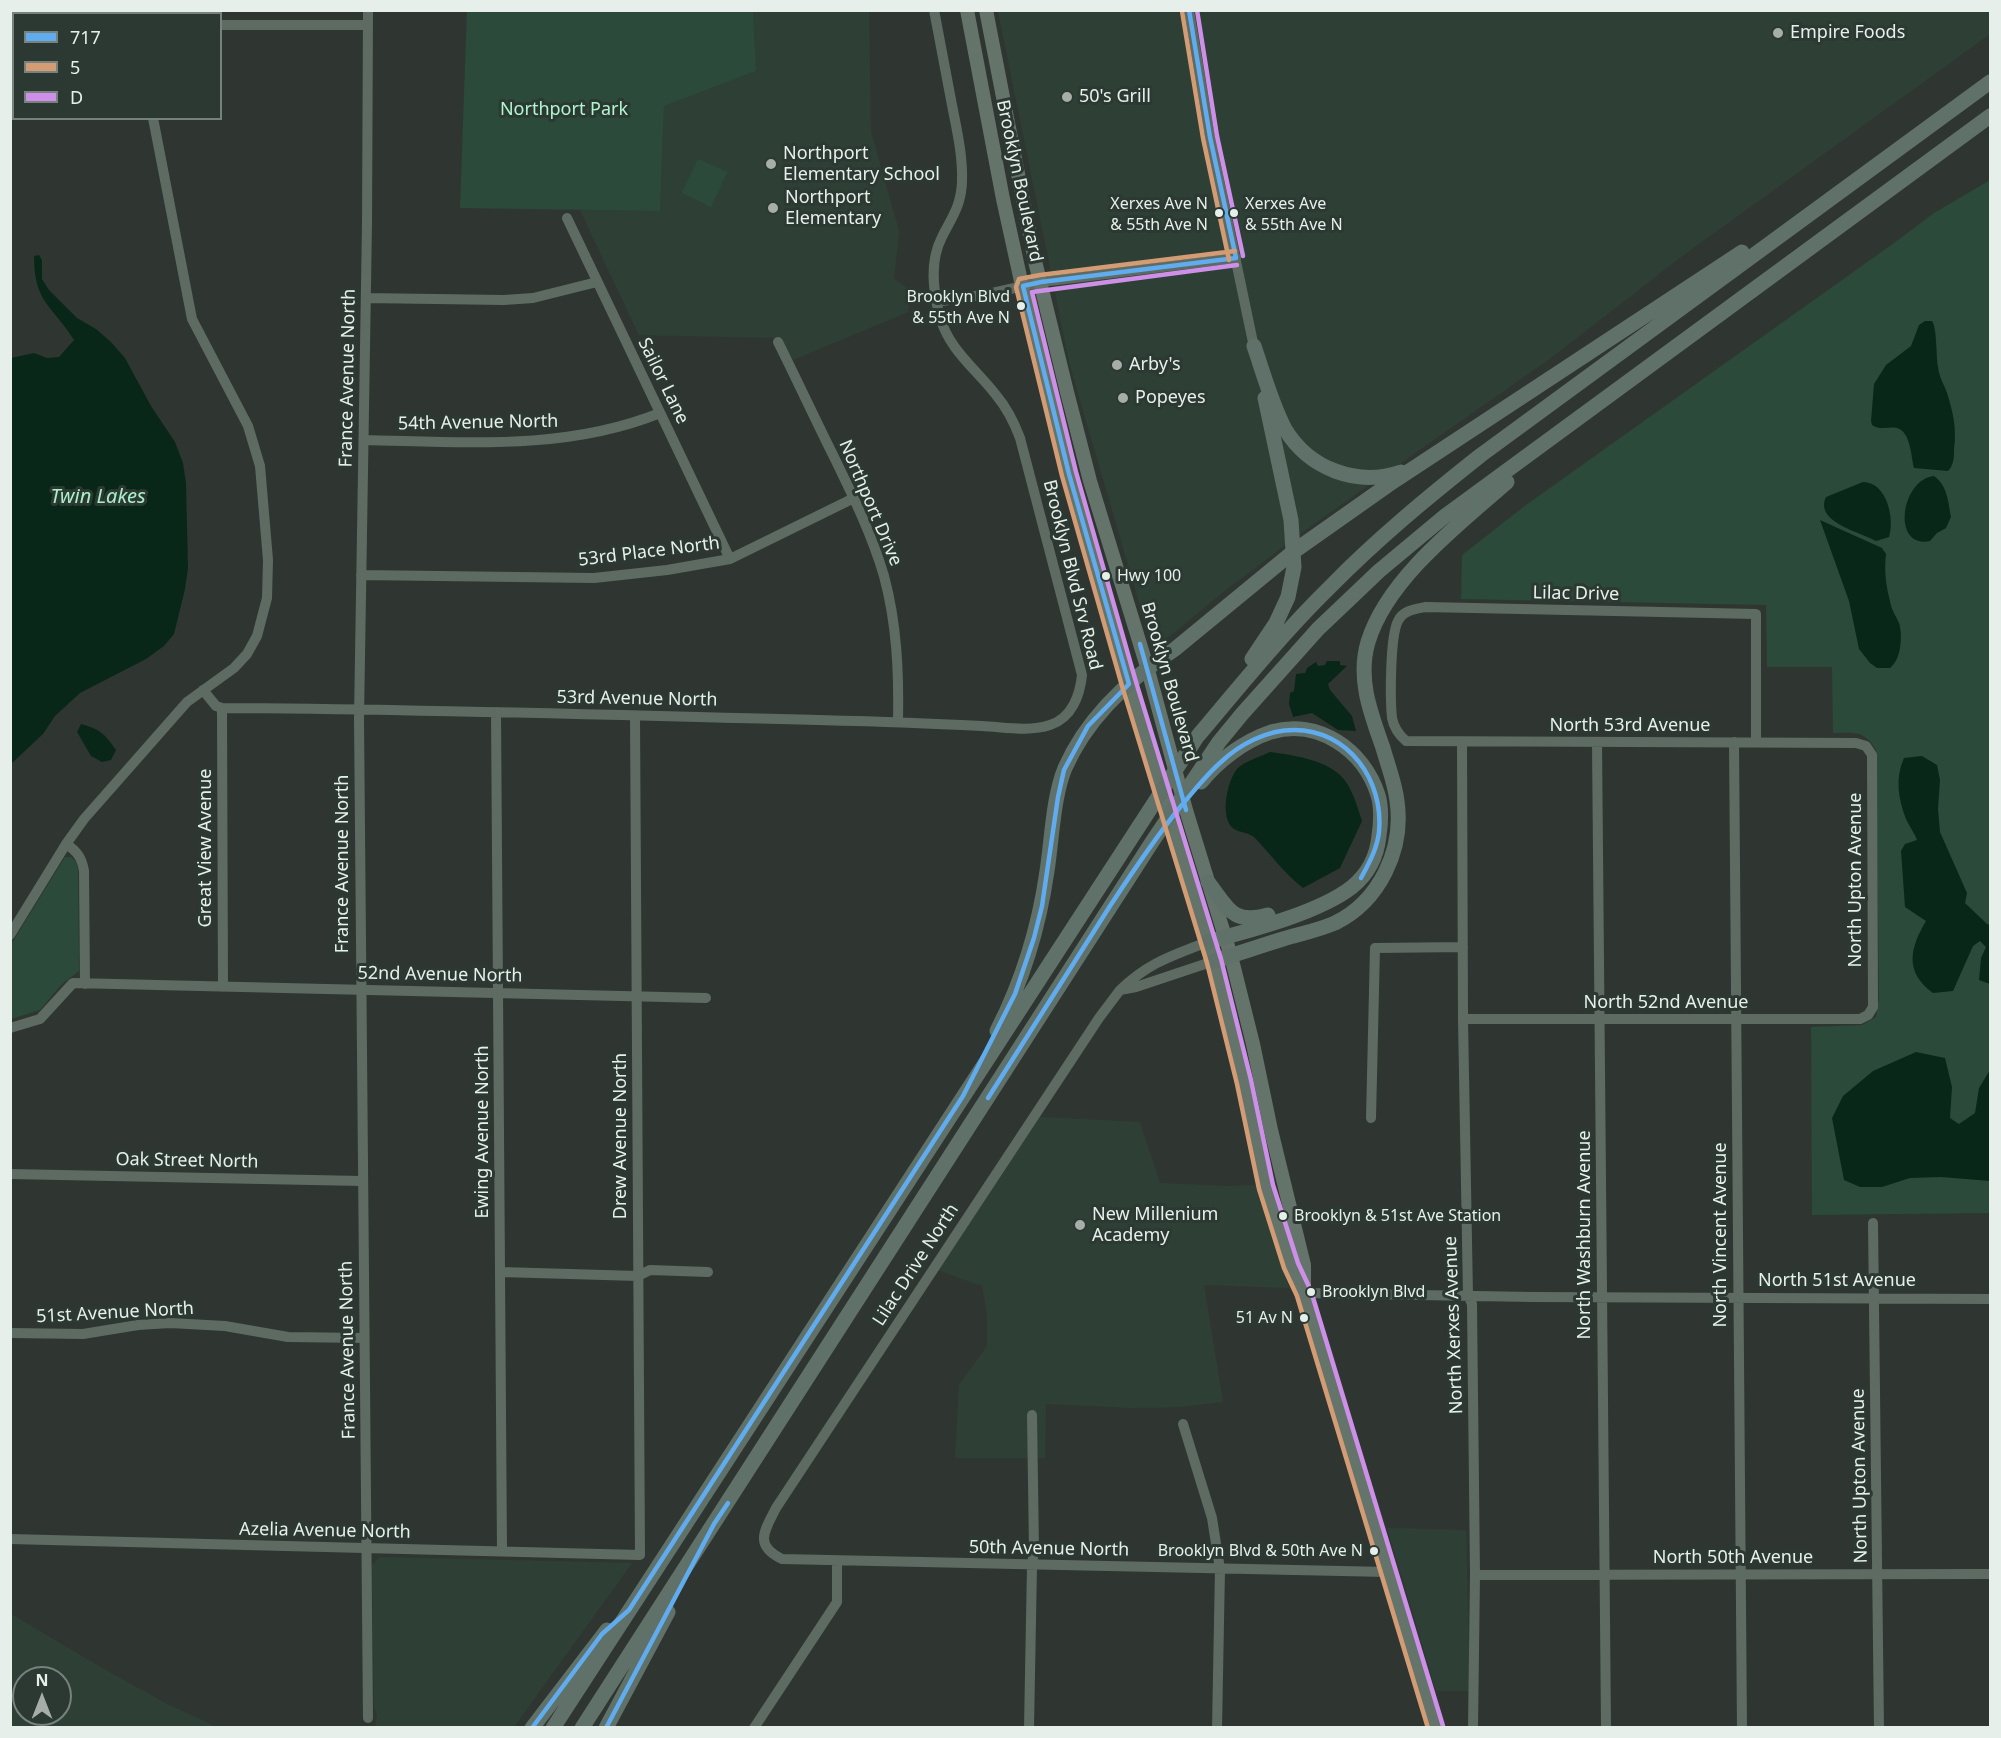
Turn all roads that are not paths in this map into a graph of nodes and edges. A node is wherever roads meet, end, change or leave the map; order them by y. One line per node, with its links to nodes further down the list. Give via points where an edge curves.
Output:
1 (368, 10): 7 (street, France Avenue North)
2 (934, 10): 18 (street, Brooklyn Blvd Srv Road, via 962,166 961,197 934,260)
3 (967, 10): 16 (main road, Brooklyn Boulevard)
4 (986, 10): 15 (main road, Brooklyn Boulevard)
5 (1189, 10): 13 (street, via 1210,137)
6 (222, 25): 7 (street)
7 (368, 25): 17 (street, France Avenue North)
8 (1990, 82): 11 (highway)
9 (1990, 116): 23 (highway)
10 (153, 120): 32 (street, via 192,319 248,426 258,455 262,486 269,579 263,618 247,654)
11 (1869, 172): 25 (highway); 40 (highway, via 1419,504 1282,636)
12 (567, 218): 14 (street, Sailor Lane)
13 (1236, 258): 15 (street); 20 (street)
14 (597, 282): 17 (street, via 533,298); 22 (street, Sailor Lane)
15 (1041, 282): 16 (street); 30 (main road, Brooklyn Boulevard, via 1090,482)
16 (1023, 286): 18 (street); 31 (main road, Brooklyn Boulevard, via 1069,474)
17 (366, 298): 24 (street, France Avenue North)
18 (936, 302): 35 (street, Brooklyn Blvd Srv Road, via 950,339 1007,410 1023,448 1082,675 1080,693)
19 (778, 342): 26 (street, Northport Drive)
20 (1254, 346): 21 (street); 25 (highway, via 1284,427 1310,457 1334,472 1356,477 1391,475)
21 (1264, 398): 27 (highway, via 1289,512)
22 (660, 413): 24 (street, 54th Avenue North, via 570,438); 28 (street, Sailor Lane)
23 (1580, 417): 46 (highway, via 1445,516 1333,614 1225,735); 54 (highway, via 1431,550 1395,593 1371,634 1364,674 1366,691 1398,809 1394,852 1380,882 1357,908 1335,923)
24 (364, 440): 29 (street, France Avenue North)
25 (1418, 465): 27 (highway)
26 (854, 498): 28 (street, 53rd Place North); 38 (street, Northport Drive, via 884,576 892,616)
27 (1293, 552): 30 (highway); 40 (highway, via 1292,581 1276,623)
28 (730, 559): 29 (street, 53rd Place North, via 594,578)
29 (361, 575): 34 (street, France Avenue North)
30 (1148, 670): 31 (highway); 48 (main road, Brooklyn Boulevard)
31 (1129, 684): 52 (main road, Brooklyn Boulevard); 68 (highway, via 1088,726 1065,770 1034,938 1010,1004)
32 (203, 690): 33 (street); 47 (street, via 187,702)
33 (222, 708): 34 (street, 53rd Avenue North); 57 (street, Great View Avenue)
34 (359, 709): 36 (street, 53rd Avenue North); 58 (street, France Avenue North)
35 (1071, 709): 38 (street, 53rd Avenue North, via 1052,725 1030,728)
36 (496, 712): 37 (street, 53rd Avenue North); 60 (street, Ewing Avenue North)
37 (635, 716): 38 (street, 53rd Avenue North); 61 (street, Drew Avenue North)
38 (898, 722)
39 (1397, 733): 41 (street, North 53rd Avenue, via 1406,741); 44 (street, Lilac Drive, via 1392,719 1392,639 1399,618 1412,609 1755,614)
40 (1197, 737): 68 (highway)
41 (1462, 742): 42 (street, North 53rd Avenue); 53 (street, North Xerxes Avenue)
42 (1597, 742): 43 (street, North 53rd Avenue); 65 (street, North Washburn Avenue)
43 (1734, 742): 44 (street, North 53rd Avenue); 66 (street, North Vincent Avenue)
44 (1755, 742): 45 (street, North 53rd Avenue)
45 (1866, 746): 63 (street, North Upton Avenue, via 1872,755 1873,1007)
46 (1152, 842): 49 (highway, via 1203,779 1237,749 1271,732 1317,732 1357,757 1380,804 1379,841 1373,860 1361,878); 86 (highway)
47 (66, 844): 50 (street); 56 (street, via 78,853 84,871)
48 (1208, 882): 49 (highway, via 1229,910 1246,920); 51 (main road, Brooklyn Boulevard)
49 (1338, 896): 51 (highway)
50 (10, 935)
51 (1225, 937): 52 (highway); 54 (main road, Brooklyn Boulevard)
52 (1207, 942): 55 (main road, Brooklyn Boulevard); 59 (street, Lilac Drive North, via 1163,958)
53 (1463, 947): 64 (street, North Xerxes Avenue); 69 (street, via 1375,948)
54 (1231, 956): 55 (highway); 76 (main road, Brooklyn Boulevard, via 1304,1265)
55 (1214, 961): 59 (street); 76 (main road, Brooklyn Boulevard, via 1266,1187)
56 (86, 984): 57 (street, 52nd Avenue North); 67 (street, 52nd Avenue North, via 73,983 40,1019)
57 (223, 987): 58 (street, 52nd Avenue North)
58 (361, 989): 60 (street, 52nd Avenue North); 71 (street, France Avenue North)
59 (1120, 990): 91 (street, Lilac Drive North, via 776,1508 763,1534 771,1554)
60 (499, 992): 61 (street, 52nd Avenue North); 73 (street, Ewing Avenue North)
61 (636, 996): 62 (street, 52nd Avenue North); 75 (street, Drew Avenue North)
62 (706, 998)
63 (1868, 1015): 66 (street, North 52nd Avenue, via 1860,1019)
64 (1463, 1019): 65 (street, North 52nd Avenue); 77 (street, North Xerxes Avenue)
65 (1600, 1020): 66 (street, North 52nd Avenue); 78 (street, North Washburn Avenue)
66 (1737, 1020): 79 (street, North Vincent Avenue)
67 (10, 1028)
68 (963, 1096): 101 (highway)
69 (1371, 1118)
70 (10, 1174): 71 (street, Oak Street North)
71 (362, 1181): 83 (street, France Avenue North)
72 (1873, 1223): 80 (street, North Upton Avenue)
73 (501, 1272): 75 (street); 89 (street, Ewing Avenue North)
74 (708, 1272): 75 (street, via 650,1270)
75 (638, 1276): 90 (street, Drew Avenue North)
76 (1304, 1293): 77 (street); 95 (main road, Brooklyn Boulevard)
77 (1468, 1295): 78 (street, North 51st Avenue); 99 (street, North Xerxes Avenue, via 1472,1304)
78 (1602, 1296): 79 (street, North 51st Avenue); 96 (street, North Washburn Avenue)
79 (1738, 1297): 80 (street, North 51st Avenue); 97 (street, North Vincent Avenue)
80 (1874, 1297): 81 (street, North 51st Avenue); 100 (street, North Upton Avenue)
81 (1990, 1299)
82 (10, 1333): 83 (street, 51st Avenue North, via 83,1334 170,1323 225,1326 288,1337)
83 (364, 1338): 88 (street, France Avenue North)
84 (1032, 1415): 93 (street)
85 (1183, 1424): 94 (street, via 1212,1518)
86 (714, 1524): 105 (highway); 106 (highway)
87 (10, 1539): 88 (street, Azelia Avenue North)
88 (368, 1548): 89 (street, Azelia Avenue North); 102 (street, France Avenue North)
89 (502, 1551): 90 (street, Azelia Avenue North)
90 (640, 1555)
91 (782, 1559): 92 (street, 50th Avenue North)
92 (837, 1561): 93 (street, 50th Avenue North); 107 (street, via 837,1602)
93 (1032, 1566): 94 (street, 50th Avenue North); 108 (street)
94 (1220, 1569): 95 (street, 50th Avenue North); 109 (street)
95 (1388, 1572): 110 (main road, Brooklyn Boulevard)
96 (1604, 1574): 97 (street, North 50th Avenue); 99 (street, North 50th Avenue); 112 (street, North Washburn Avenue)
97 (1742, 1574): 100 (street, North 50th Avenue); 113 (street, North Vincent Avenue)
98 (1990, 1574): 100 (street, North 50th Avenue)
99 (1474, 1575): 111 (street, North Xerxes Avenue)
100 (1877, 1575): 114 (street, North Upton Avenue)
101 (629, 1610): 103 (highway, via 602,1634); 104 (highway)
102 (368, 1718)
103 (532, 1728)
104 (553, 1728)
105 (582, 1728)
106 (606, 1728)
107 (754, 1728)
108 (1029, 1728)
109 (1216, 1728)
110 (1436, 1728)
111 (1473, 1728)
112 (1606, 1728)
113 (1742, 1728)
114 (1879, 1728)

